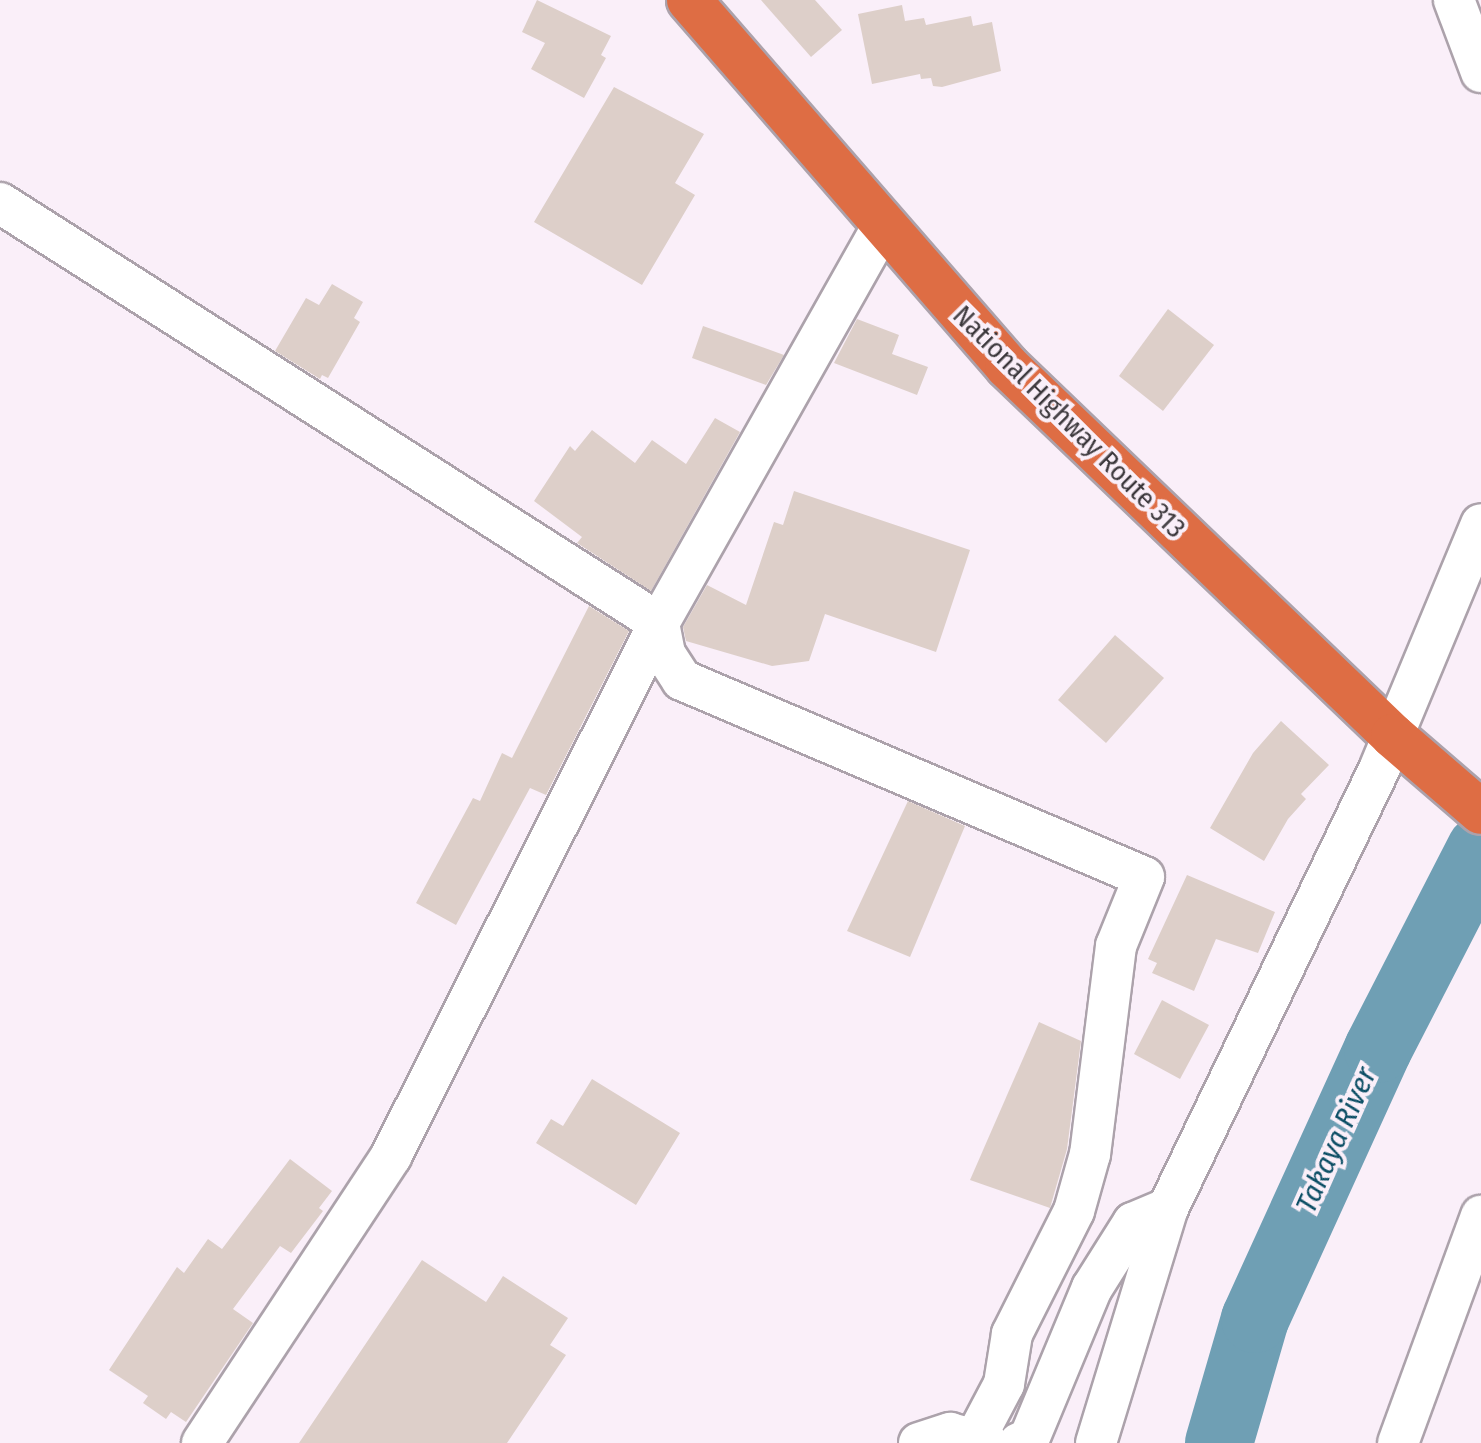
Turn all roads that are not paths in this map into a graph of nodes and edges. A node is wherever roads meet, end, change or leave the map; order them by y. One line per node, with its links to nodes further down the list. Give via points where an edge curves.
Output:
1 (689, 0): 5 (highway, National Highway Route 313)
2 (1454, 0): 3 (street)
3 (1481, 72)
4 (0, 203): 7 (street)
5 (882, 227): 7 (street); 8 (highway, National Highway Route 313, via 1007,366)
6 (1481, 524): 8 (street)
7 (659, 623): 12 (street, via 665,654 682,680 1144,877 1116,946 1090,1154 1074,1211 1012,1334 1004,1384); 13 (street, via 391,1156)
8 (1398, 740): 9 (highway, National Highway Route 313); 10 (street)
9 (1481, 812)
10 (1168, 1208): 15 (street, via 1133,1223 1116,1249 1092,1288 1029,1439); 16 (street)
11 (1481, 1216): 17 (street)
12 (981, 1441): 14 (street, via 950,1433)
13 (202, 1443)
14 (919, 1443)
15 (1019, 1443)
16 (1096, 1443)
17 (1398, 1443)

